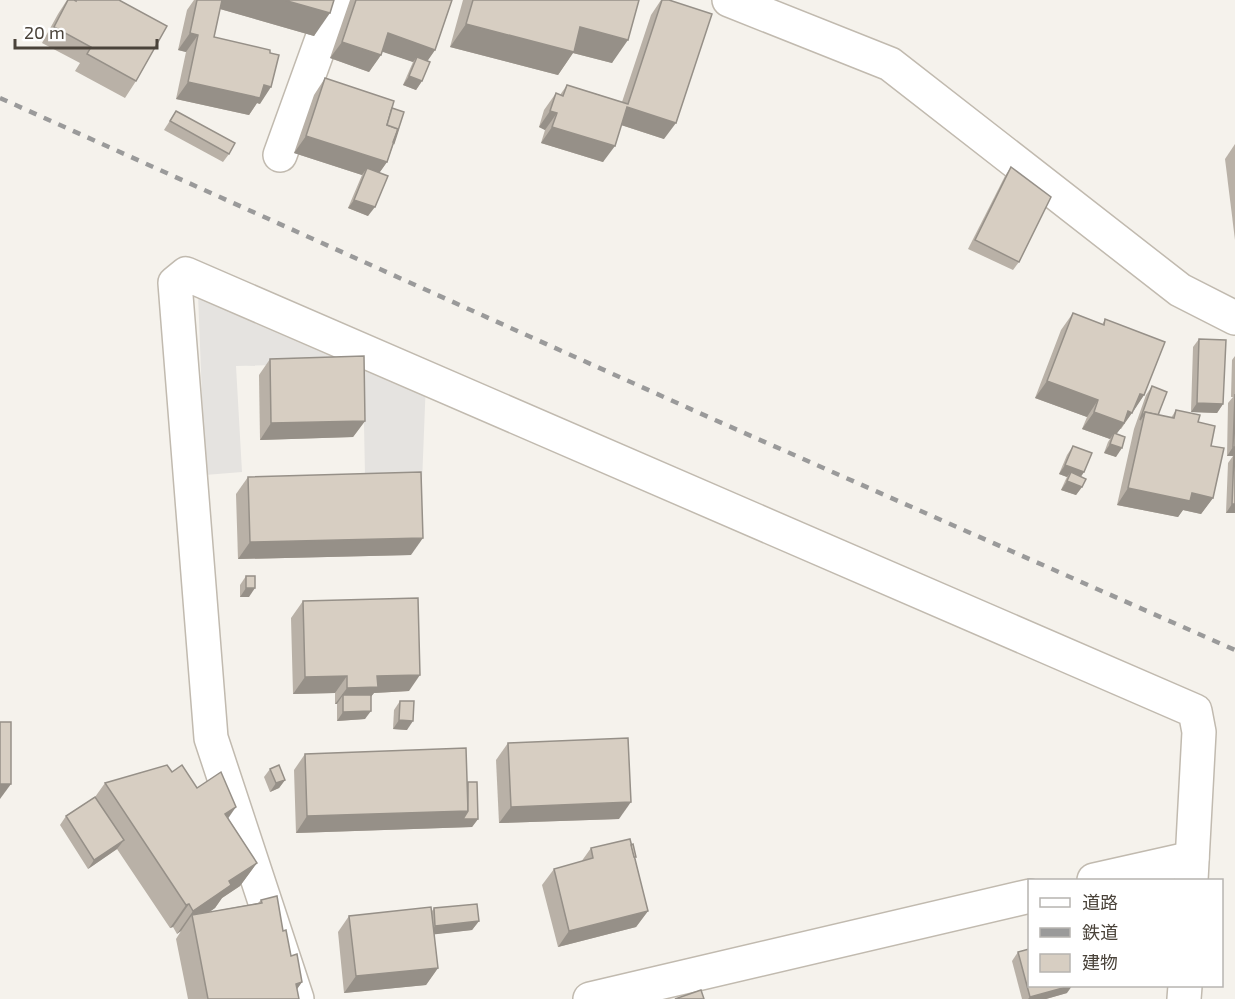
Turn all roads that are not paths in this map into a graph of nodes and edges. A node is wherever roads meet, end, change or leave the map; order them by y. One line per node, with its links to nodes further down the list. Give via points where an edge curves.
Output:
1 (336, 0): 3 (street)
2 (729, 0): 4 (street, via 890,64 1180,290)
3 (280, 155)
4 (1235, 318)
5 (1191, 869): 6 (street); 8 (street, via 1199,732 1195,711 186,274 175,283 211,738)
6 (1103, 879)
7 (1028, 896): 9 (street)
8 (297, 999)
9 (590, 999)

